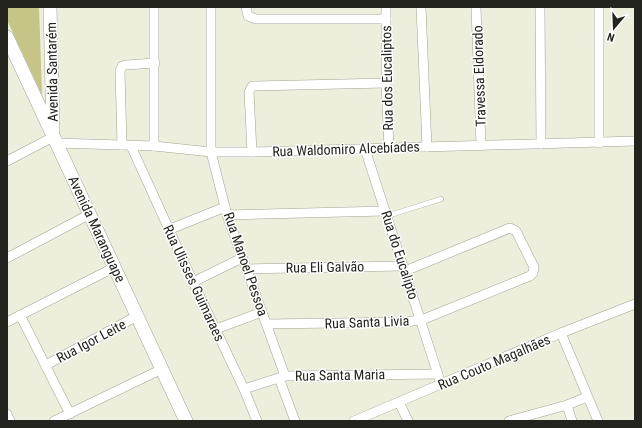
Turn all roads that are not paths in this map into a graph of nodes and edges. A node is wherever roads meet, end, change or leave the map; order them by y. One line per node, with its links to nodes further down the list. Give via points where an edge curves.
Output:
1 (50, 7): 15 (main road, Avenida Santarém)
2 (154, 7): 13 (street)
3 (211, 7): 25 (street, Rua Manoel Pessoa)
4 (246, 7): 10 (street, via 248,16 256,19)
5 (386, 7): 10 (street, Rua dos Eucaliptos)
6 (421, 7): 22 (street)
7 (476, 7): 20 (street, Travessa Eldorado)
8 (540, 7): 18 (street)
9 (599, 7): 17 (street)
10 (386, 19): 14 (street, Rua dos Eucaliptos)
11 (7, 37): 12 (main road, Avenida Maranguape)
12 (12, 60): 15 (main road, Avenida Maranguape)
13 (155, 63): 19 (street, via 126,65 122,66 120,71); 21 (street)
14 (386, 83): 23 (street, Rua dos Eucaliptos); 26 (street, via 252,86 248,92)
15 (55, 140): 19 (street, Rua Waldomiro Alcebíades); 27 (street); 31 (main road, Avenida Maranguape)
16 (635, 141): 17 (street, Rua Waldomiro Alcebíades)
17 (599, 143): 18 (street, Rua Waldomiro Alcebíades)
18 (541, 144): 20 (street, Rua Waldomiro Alcebíades)
19 (127, 145): 21 (street, Rua Waldomiro Alcebíades); 32 (street, Rua Ulisses Guimaraes)
20 (481, 145): 22 (street, Rua Waldomiro Alcebíades)
21 (154, 146): 25 (street, Rua Waldomiro Alcebíades)
22 (427, 147): 23 (street, Rua Waldomiro Alcebíades)
23 (389, 148): 24 (street, Rua Waldomiro Alcebíades)
24 (365, 149): 26 (street, Rua Waldomiro Alcebíades); 30 (street, Rua do Eucalipto)
25 (211, 152): 26 (street, Rua Waldomiro Alcebíades); 29 (street, Rua Manoel Pessoa)
26 (252, 152)
27 (7, 161)
28 (441, 199): 30 (lane)
29 (226, 211): 30 (street); 32 (street); 34 (street, Rua Manoel Pessoa)
30 (386, 213): 36 (street, Rua do Eucalipto)
31 (90, 214): 33 (street); 35 (main road, Avenida Maranguape)
32 (168, 230): 39 (street, Rua Ulisses Guimaraes)
33 (7, 258)
34 (242, 258): 37 (street, Rua Manoel Pessoa); 39 (street)
35 (115, 267): 42 (street); 43 (main road, Avenida Maranguape)
36 (404, 268): 37 (street, Rua Eli Galvão); 38 (street, Rua Eli Galvão, via 510,228 516,231 534,267); 44 (street, Rua do Eucalipto)
37 (246, 269): 41 (street, Rua Manoel Pessoa)
38 (530, 276): 44 (street, Rua Santa Livia)
39 (193, 282): 47 (street, Rua Ulisses Guimaraes)
40 (635, 304): 48 (street, Rua Couto Magalhães)
41 (262, 312): 46 (street, Rua Manoel Pessoa); 47 (street)
42 (20, 315): 45 (street); 49 (street)
43 (137, 316): 49 (street, Rua Igor Leite); 50 (main road, Avenida Maranguape)
44 (420, 320): 46 (street, Rua Santa Livia, via 396,323); 51 (street, Rua do Eucalipto)
45 (7, 321)
46 (267, 324): 52 (street, Rua Manoel Pessoa)
47 (216, 329): 54 (street, Rua Ulisses Guimaraes)
48 (561, 333): 53 (street, Rua Couto Magalhães); 55 (street)
49 (46, 365): 59 (street)
50 (162, 369): 59 (street); 62 (main road, Avenida Maranguape)
51 (438, 374): 52 (street, Rua Santa Maria); 53 (street, Rua do Eucalipto)
52 (282, 377): 54 (street, Rua Santa Maria); 64 (street, Rua Manoel Pessoa)
53 (441, 384): 56 (street, Rua Couto Magalhães)
54 (244, 389): 63 (street, Rua Ulisses Guimaraes)
55 (587, 397): 57 (street); 69 (street)
56 (398, 402): 65 (street, Rua Couto Magalhães); 66 (street)
57 (567, 405): 67 (street); 68 (street)
58 (7, 414): 60 (street)
59 (70, 414): 61 (street)
60 (10, 421)
61 (54, 421)
62 (186, 421)
63 (257, 421)
64 (295, 421)
65 (354, 421)
66 (408, 421)
67 (509, 421)
68 (572, 421)
69 (598, 421)

